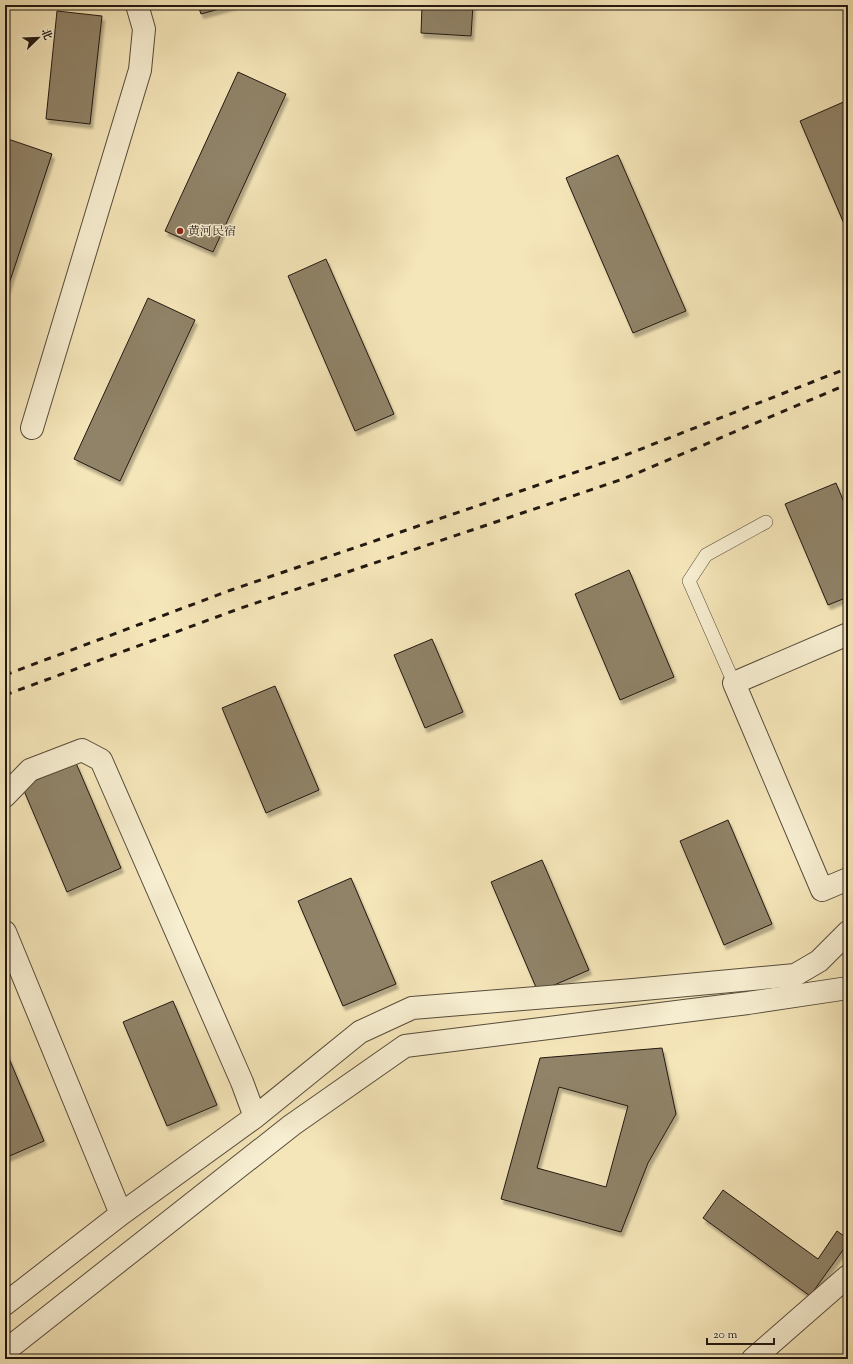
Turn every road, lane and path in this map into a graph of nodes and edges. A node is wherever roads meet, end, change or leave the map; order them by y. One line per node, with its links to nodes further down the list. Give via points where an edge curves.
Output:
1 (137, 5): 2 (street, via 144,29 140,70)
2 (32, 428)
3 (766, 522): 5 (lane, via 706,555 689,580)
4 (848, 634): 5 (street)
5 (734, 683): 7 (street, via 822,890)
6 (5, 796): 11 (street, via 30,770 82,750 101,760)
7 (848, 879)
8 (5, 932): 12 (street)
9 (848, 932): 11 (street, via 819,960 795,975 412,1008 360,1032)
10 (848, 988): 15 (street, via 405,1046 292,1125)
11 (255, 1117): 12 (street)
12 (121, 1214): 14 (street)
13 (848, 1276): 16 (street)
14 (5, 1304)
15 (5, 1351)
16 (753, 1359)

